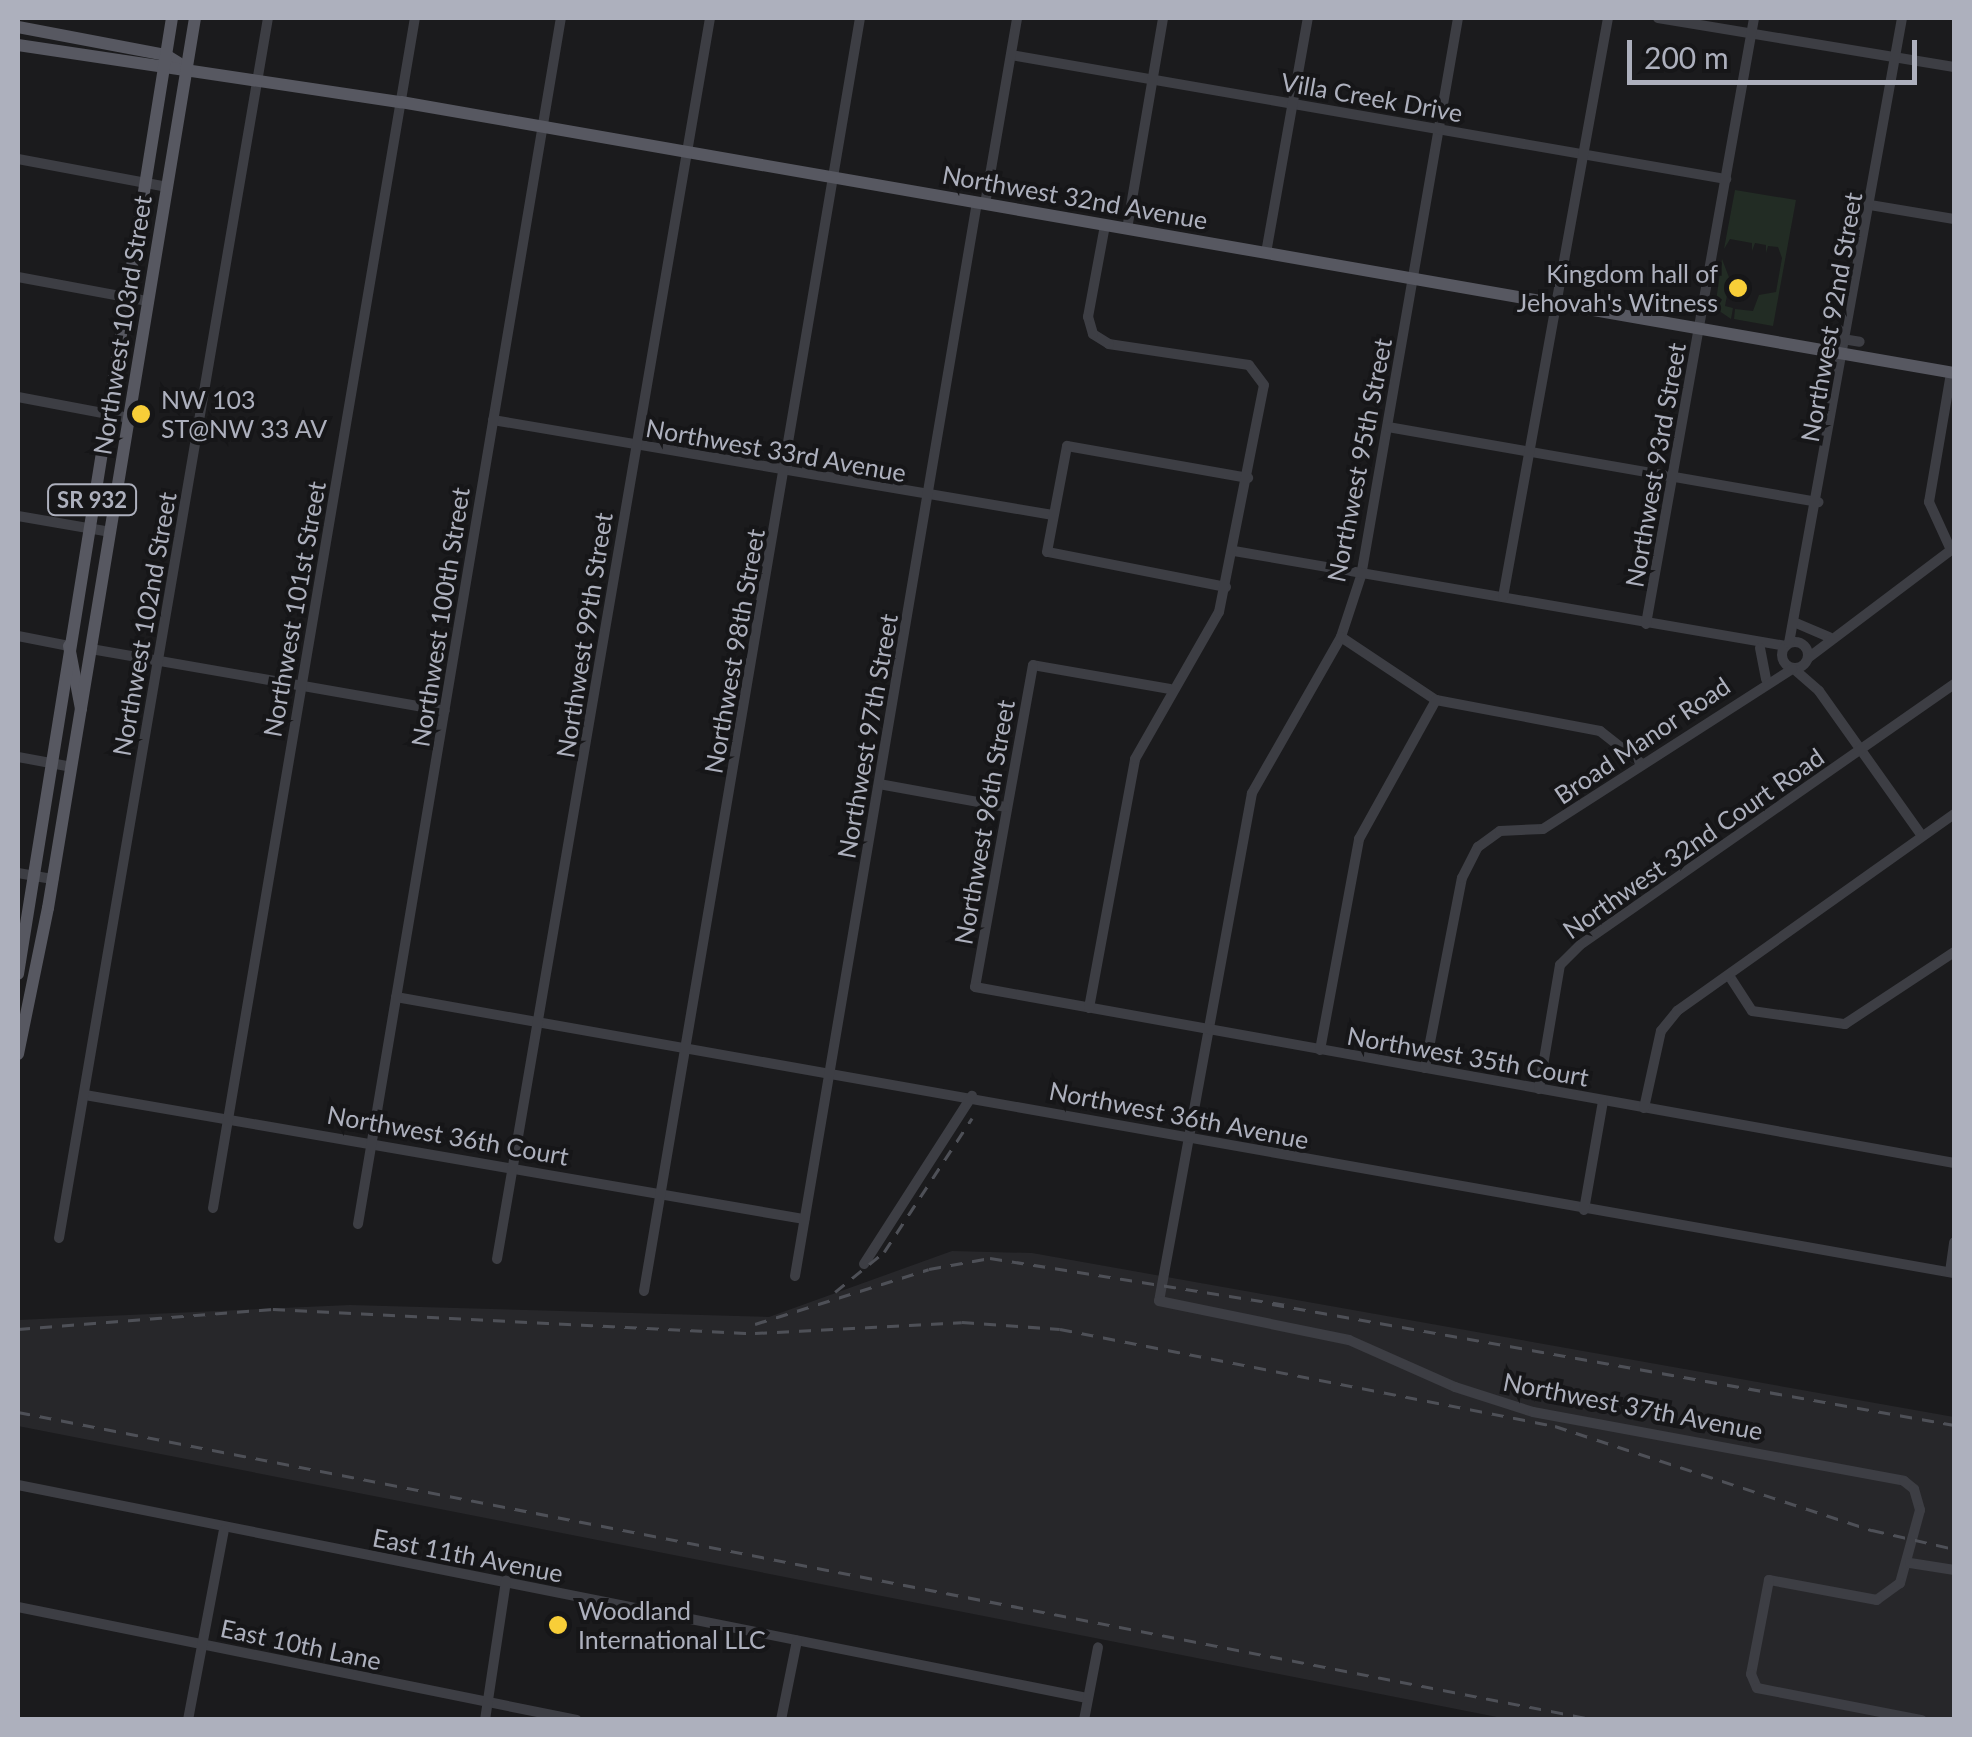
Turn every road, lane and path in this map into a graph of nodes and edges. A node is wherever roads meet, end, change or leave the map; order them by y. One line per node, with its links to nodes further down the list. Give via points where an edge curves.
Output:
1 (172, 18): 19 (main road, Northwest 103rd Street / SR 932)
2 (195, 18): 23 (main road, Northwest 103rd Street / SR 932)
3 (268, 18): 26 (street, Northwest 102nd Street)
4 (415, 18): 27 (street, Northwest 101st Street)
5 (562, 18): 29 (street, Northwest 100th Street)
6 (710, 18): 31 (street, Northwest 99th Street)
7 (860, 18): 34 (street, Northwest 98th Street)
8 (1017, 18): 20 (street, Northwest 97th Street)
9 (1163, 18): 25 (street)
10 (1308, 18): 28 (street)
11 (1458, 18): 30 (street, Northwest 95th Street)
12 (1608, 18): 32 (street)
13 (1658, 18): 17 (street)
14 (1754, 18): 17 (street, Northwest 93rd Street)
15 (1902, 18): 21 (street, Northwest 92nd Street)
16 (18, 27): 19 (main road, Northwest 32nd Avenue)
17 (1752, 33): 21 (street); 35 (street, Northwest 93rd Street)
18 (18, 46): 24 (main road, Northwest 32nd Avenue)
19 (166, 55): 23 (main road, Northwest 32nd Avenue); 24 (main road, Northwest 103rd Street / SR 932)
20 (1011, 55): 25 (street, Villa Creek Drive); 38 (street, Northwest 97th Street)
21 (1896, 57): 22 (street); 39 (street, Northwest 92nd Street)
22 (1954, 67)
23 (187, 68): 24 (main road, Northwest 32nd Avenue); 26 (main road, Northwest 32nd Avenue); 37 (main road, Northwest 103rd Street / SR 932)
24 (163, 70): 36 (main road, Northwest 103rd Street / SR 932)
25 (1152, 79): 28 (street, Villa Creek Drive); 42 (street)
26 (258, 80): 27 (main road, Northwest 32nd Avenue); 87 (street, Northwest 102nd Street)
27 (402, 102): 29 (main road, Northwest 32nd Avenue); 90 (street, Northwest 101st Street)
28 (1292, 104): 30 (street, Villa Creek Drive); 43 (street)
29 (544, 127): 31 (main road, Northwest 32nd Avenue); 57 (street, Northwest 100th Street)
30 (1439, 128): 32 (street, Villa Creek Drive); 45 (street, Northwest 95th Street)
31 (688, 152): 34 (main road, Northwest 32nd Avenue); 59 (street, Northwest 99th Street)
32 (1583, 155): 35 (street, Villa Creek Drive); 48 (street)
33 (18, 158): 36 (street)
34 (831, 177): 38 (main road, Northwest 32nd Avenue); 61 (street, Northwest 98th Street)
35 (1726, 178): 49 (street, Northwest 93rd Street)
36 (144, 183): 37 (street); 46 (main road, Northwest 103rd Street / SR 932)
37 (168, 187): 47 (main road, Northwest 103rd Street / SR 932)
38 (981, 203): 41 (main road, Northwest 32nd Avenue); 64 (street, Northwest 97th Street)
39 (1870, 205): 40 (street); 52 (street, Northwest 92nd Street)
40 (1954, 218)
41 (1105, 225): 42 (main road, Northwest 32nd Avenue); 63 (street, via 1088,318 1093,334 1109,344 1248,366 1264,384)
42 (1126, 228): 43 (main road, Northwest 32nd Avenue)
43 (1266, 253): 45 (main road, Northwest 32nd Avenue)
44 (18, 277): 46 (street)
45 (1412, 279): 48 (main road, Northwest 32nd Avenue); 58 (street, Northwest 95th Street)
46 (126, 298): 47 (street); 55 (main road, Northwest 103rd Street / SR 932)
47 (148, 302): 56 (main road, Northwest 103rd Street / SR 932)
48 (1556, 304): 49 (main road, Northwest 32nd Avenue); 60 (street)
49 (1700, 329): 52 (main road, Northwest 32nd Avenue); 62 (street, Northwest 93rd Street)
50 (1830, 337): 52 (street)
51 (1860, 342): 52 (street)
52 (1846, 347): 53 (main road, Northwest 32nd Avenue); 65 (street, Northwest 92nd Street)
53 (1953, 373): 70 (street, via 1930,502)
54 (18, 397): 55 (street)
55 (106, 414): 56 (street); 68 (main road, Northwest 103rd Street / SR 932)
56 (129, 418): 69 (main road, Northwest 103rd Street / SR 932)
57 (493, 420): 59 (street, Northwest 33rd Avenue); 96 (street, Northwest 100th Street)
58 (1388, 427): 60 (street); 72 (street, Northwest 95th Street)
59 (636, 446): 61 (street, Northwest 33rd Avenue); 116 (street, Northwest 99th Street)
60 (1529, 452): 62 (street); 75 (street)
61 (783, 471): 64 (street, Northwest 33rd Avenue); 118 (street, Northwest 98th Street)
62 (1674, 475): 65 (street); 77 (street, Northwest 93rd Street)
63 (1248, 478): 66 (street, via 1066,446); 71 (street)
64 (928, 496): 66 (street, Northwest 33rd Avenue); 102 (street, Northwest 97th Street)
65 (1820, 502): 76 (street, Northwest 92nd Street)
66 (1053, 515): 74 (street, via 1047,552)
67 (18, 516): 68 (street)
68 (88, 529): 69 (street); 73 (main road, Northwest 103rd Street / SR 932)
69 (111, 532): 85 (main road, Northwest 103rd Street / SR 932)
70 (1953, 549): 80 (street)
71 (1234, 552): 72 (street); 74 (street)
72 (1361, 576): 75 (street); 79 (street, Northwest 95th Street)
73 (78, 586): 82 (main road, Northwest 103rd Street / SR 932); 85 (main road, via 79,631)
74 (1226, 587): 92 (street, via 1219,612)
75 (1503, 596): 77 (street)
76 (1796, 623): 80 (street); 84 (street, Northwest 92nd Street)
77 (1646, 624): 81 (street)
78 (18, 636): 82 (street)
79 (1341, 636): 94 (street); 117 (street, Northwest 95th Street, via 1252,793)
80 (1829, 638): 84 (street); 86 (street)
81 (1748, 643): 83 (street); 84 (street)
82 (69, 646): 95 (main road); 99 (main road, Northwest 103rd Street / SR 932)
83 (1760, 648): 84 (street); 89 (street, Broad Manor Road)
84 (1790, 649): 86 (street, Northwest 92nd Street); 88 (street); 89 (street, Broad Manor Road)
85 (91, 650): 87 (street); 95 (main road, Northwest 103rd Street / SR 932)
86 (1808, 659): 88 (street, Broad Manor Road); 93 (street, Northwest 92nd Street)
87 (158, 660): 90 (street); 124 (street, Northwest 102nd Street)
88 (1793, 669): 89 (street, Broad Manor Road); 93 (street)
89 (1763, 682): 100 (street, Broad Manor Road)
90 (302, 684): 96 (street); 128 (street, Northwest 101st Street)
91 (1954, 684): 97 (street, Northwest 32nd Court Road)
92 (1170, 689): 103 (street, Northwest 96th Street, via 1033,665); 115 (street, via 1135,759)
93 (1819, 690): 97 (street)
94 (1436, 700): 100 (street, via 1600,731); 119 (street, via 1359,838)
95 (82, 710): 101 (main road, Northwest 103rd Street / SR 932)
96 (445, 711): 114 (street, Northwest 100th Street)
97 (1862, 748): 105 (street); 123 (street, Northwest 32nd Court Road, via 1580,945 1560,966)
98 (18, 757): 99 (street)
99 (50, 763): 101 (street); 106 (main road, Northwest 103rd Street / SR 932)
100 (1642, 764): 121 (street, Broad Manor Road, via 1544,829 1500,831 1478,847 1462,878)
101 (72, 768): 107 (main road, Northwest 103rd Street / SR 932)
102 (880, 784): 103 (street); 122 (street, Northwest 97th Street)
103 (1006, 807): 113 (street, Northwest 96th Street)
104 (1954, 814): 105 (street)
105 (1922, 836): 112 (street)
106 (24, 874): 107 (street); 108 (main road, Northwest 103rd Street / SR 932)
107 (53, 879): 120 (main road, Northwest 103rd Street / SR 932)
108 (23, 930): 109 (street, Northwest 103rd Street); 111 (main road, Northwest 103rd Street / SR 932)
109 (18, 947)
110 (1954, 952): 112 (street, via 1846,1024 1752,1010)
111 (18, 974)
112 (1730, 976): 127 (street, via 1677,1010 1661,1031)
113 (975, 986): 115 (street, Northwest 35th Court)
114 (396, 997): 116 (street, Northwest 36th Avenue); 130 (street, Northwest 100th Street)
115 (1088, 1008): 117 (street, Northwest 35th Court)
116 (538, 1023): 118 (street, Northwest 36th Avenue); 132 (street, Northwest 99th Street)
117 (1208, 1032): 119 (street, Northwest 35th Court); 129 (street, Northwest 95th Street)
118 (686, 1048): 122 (street, Northwest 36th Avenue); 133 (street, Northwest 98th Street)
119 (1320, 1050): 121 (street, Northwest 35th Court)
120 (18, 1054)
121 (1425, 1068): 123 (street, Northwest 35th Court)
122 (828, 1074): 125 (street, Northwest 36th Avenue); 136 (street, Northwest 97th Street)
123 (1539, 1089): 126 (street, Northwest 35th Court)
124 (86, 1095): 128 (street, Northwest 36th Court); 138 (street, Northwest 102nd Street)
125 (972, 1096): 129 (street, Northwest 36th Avenue); 141 (street)
126 (1602, 1100): 127 (street, Northwest 35th Court); 135 (street)
127 (1644, 1108): 131 (street, Northwest 35th Court)
128 (226, 1118): 130 (street, Northwest 36th Court); 134 (street, Northwest 101st Street)
129 (1190, 1139): 135 (street, Northwest 36th Avenue); 145 (street, Northwest 95th Street)
130 (371, 1142): 132 (street, Northwest 36th Court); 137 (street, Northwest 100th Street)
131 (1954, 1163)
132 (514, 1168): 133 (street, Northwest 36th Court); 140 (street, Northwest 99th Street)
133 (661, 1192): 136 (street, Northwest 36th Court); 144 (street, Northwest 98th Street)
134 (213, 1208)
135 (1584, 1210): 142 (street, Northwest 36th Avenue)
136 (804, 1218): 143 (street, Northwest 97th Street)
137 (358, 1224)
138 (58, 1238)
139 (1954, 1242): 142 (street)
140 (498, 1259)
141 (864, 1264)
142 (1952, 1272)
143 (795, 1276)
144 (644, 1291)
145 (1159, 1301): 148 (street, Northwest 37th Avenue, via 1349,1340 1455,1387 1533,1412 1899,1479 1914,1489 1920,1505)
146 (18, 1485): 147 (street, East 11th Avenue)
147 (224, 1530): 150 (street, East 11th Avenue); 153 (street)
148 (1910, 1563): 149 (street); 162 (street, via 1900,1583 1878,1600 1768,1580 1751,1674 1757,1688)
149 (1954, 1570)
150 (506, 1582): 152 (street, East 11th Avenue); 156 (street)
151 (18, 1607): 153 (street, East 10th Lane)
152 (796, 1641): 155 (street, East 11th Avenue); 160 (street)
153 (202, 1644): 156 (street, East 10th Lane); 157 (street)
154 (1098, 1647): 155 (street)
155 (1088, 1698): 161 (street)
156 (488, 1703): 158 (street); 159 (street, East 10th Lane)
157 (188, 1720)
158 (486, 1720)
159 (577, 1720)
160 (780, 1720)
161 (1084, 1720)
162 (1922, 1720)

